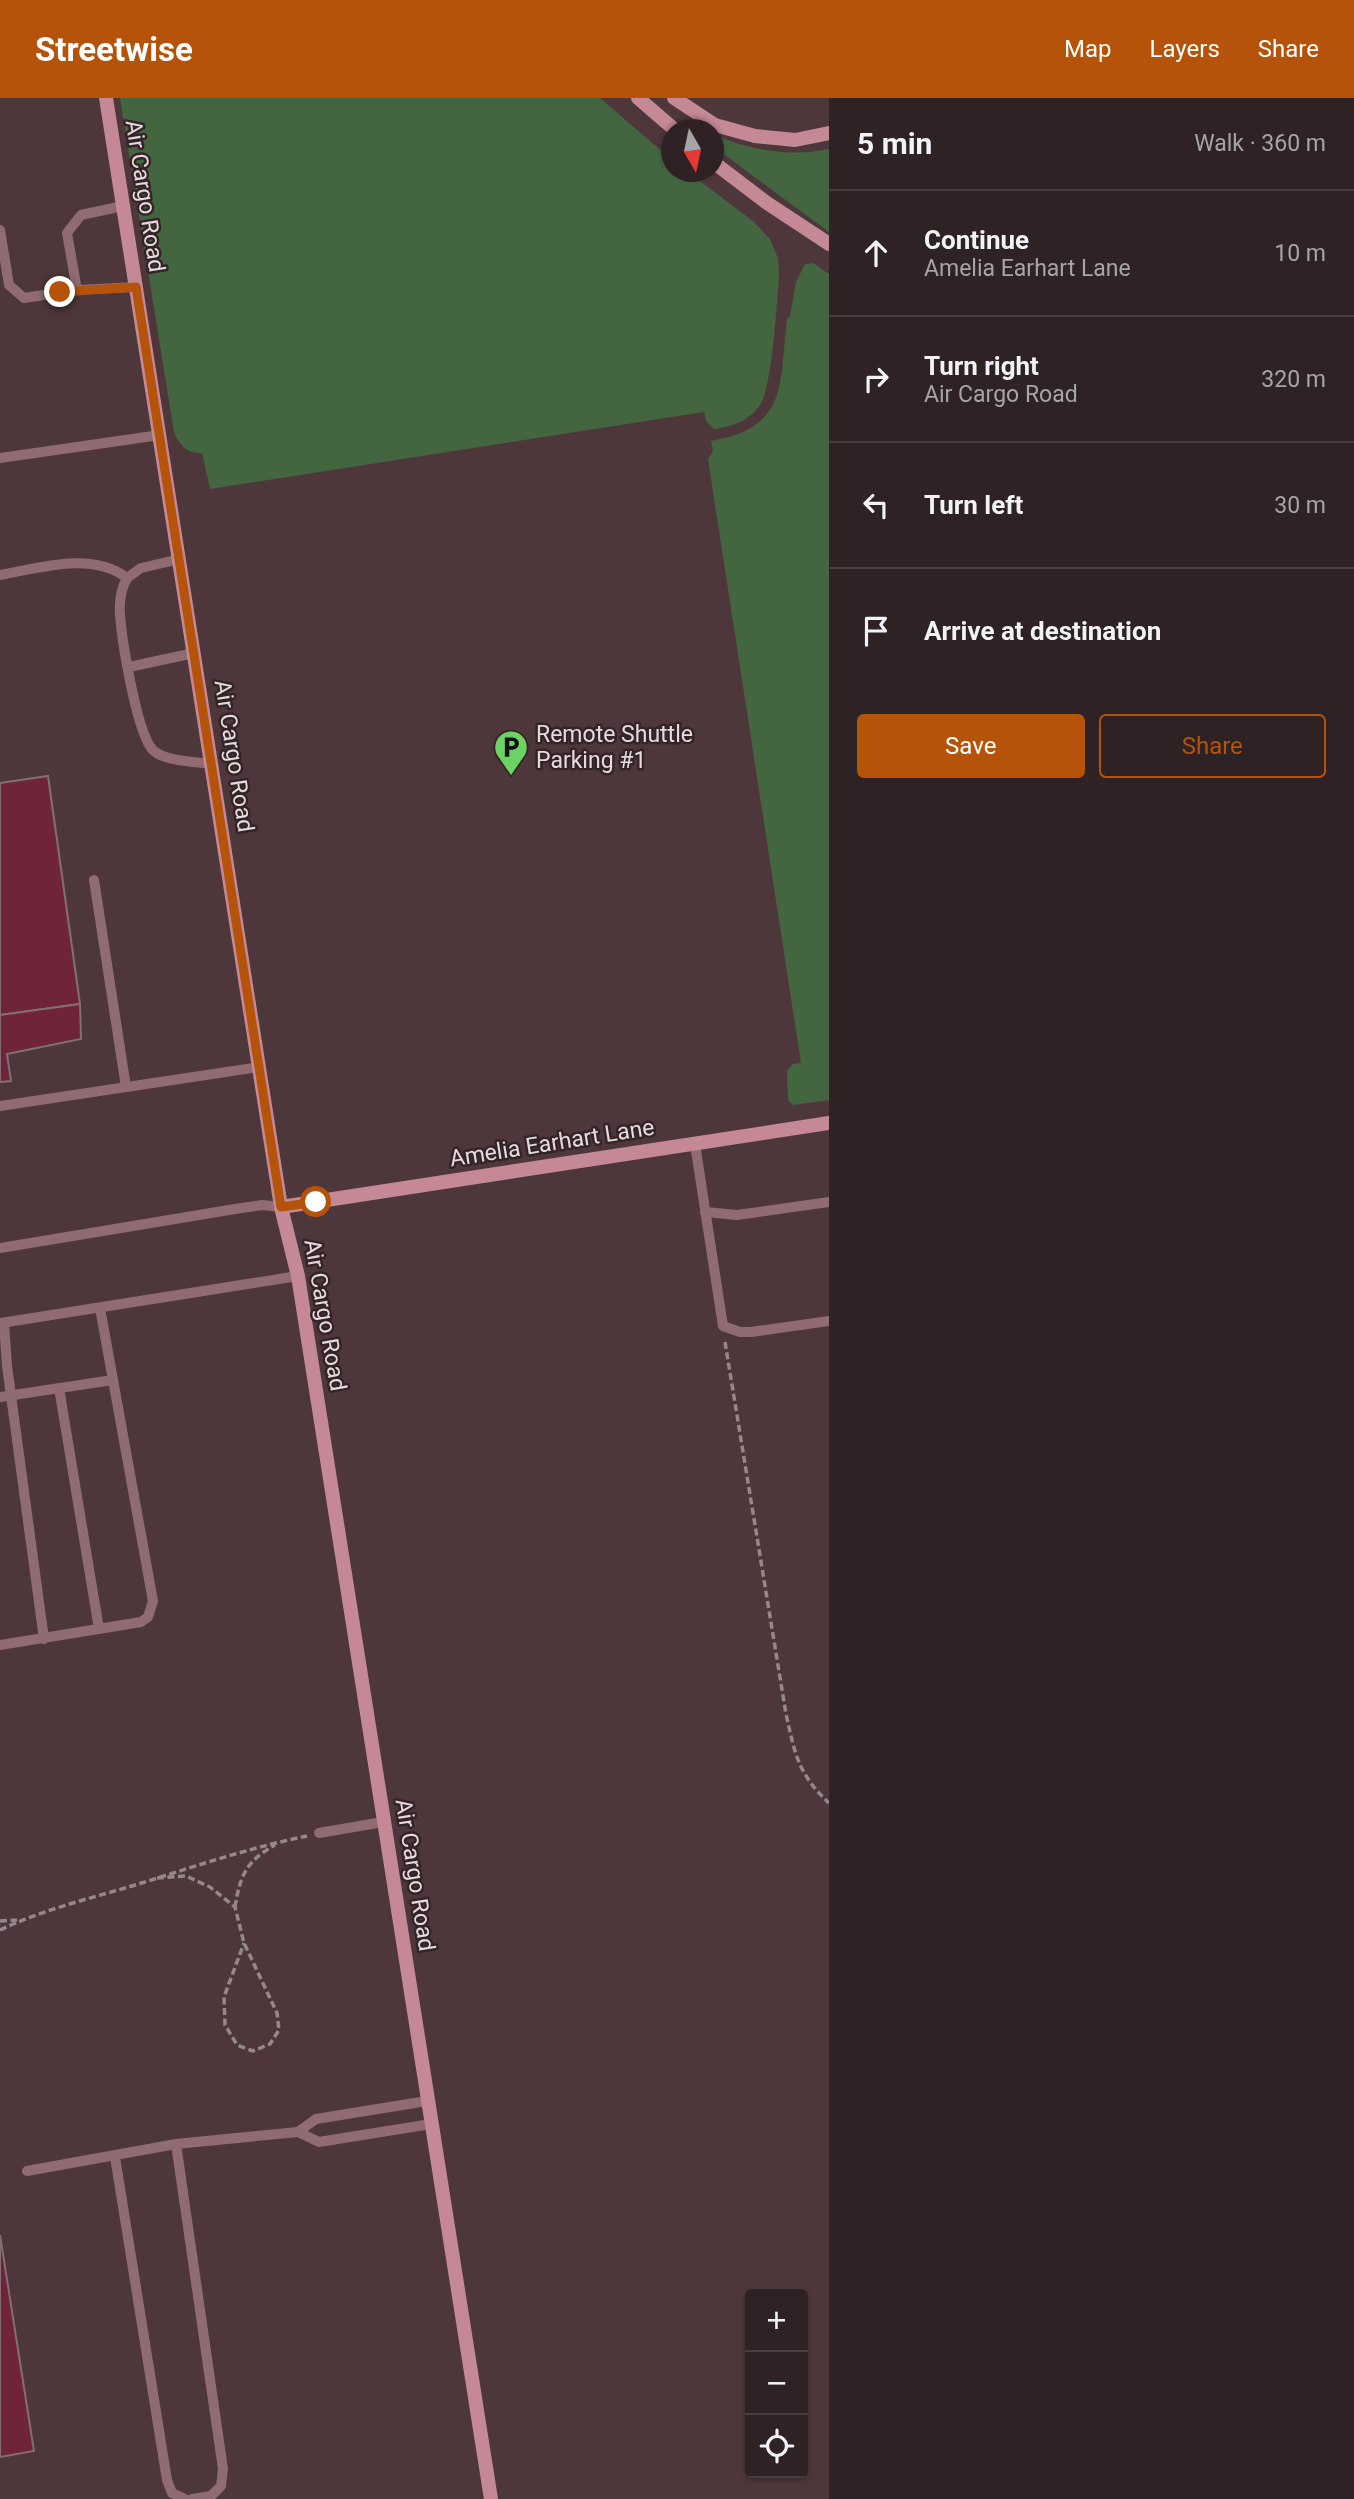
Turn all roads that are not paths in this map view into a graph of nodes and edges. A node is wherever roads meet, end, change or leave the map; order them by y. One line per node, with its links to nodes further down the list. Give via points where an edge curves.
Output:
1 (106, 98): 7 (street, Air Cargo Road)
2 (638, 98): 4 (street)
3 (674, 98): 5 (street, via 715,125 755,136 795,140)
4 (662, 119)
5 (829, 133)
6 (724, 170): 9 (street)
7 (123, 206): 10 (street, Air Cargo Road); 11 (lane, via 81,215 67,233)
8 (0, 230): 11 (lane, via 9,285 24,298)
9 (829, 244)
10 (136, 287): 11 (lane); 12 (street, Air Cargo Road)
11 (78, 290)
12 (160, 435): 13 (lane); 14 (street, Air Cargo Road)
13 (0, 458)
14 (180, 559): 16 (lane, via 141,568); 17 (street, Air Cargo Road)
15 (0, 575): 16 (lane, via 81,562 118,571)
16 (127, 578): 18 (lane, via 120,614)
17 (194, 653): 18 (lane); 19 (street, Air Cargo Road)
18 (129, 667): 19 (lane, via 137,719 155,753)
19 (212, 764): 21 (street, Air Cargo Road)
20 (94, 880): 22 (lane)
21 (259, 1067): 22 (lane); 27 (street, Air Cargo Road)
22 (126, 1087): 23 (lane)
23 (0, 1106)
24 (829, 1123): 25 (street, Amelia Earhart Lane)
25 (695, 1144): 27 (street, Amelia Earhart Lane); 28 (lane)
26 (829, 1202): 28 (lane, via 737,1215)
27 (281, 1207): 29 (lane, via 262,1205); 30 (street, Air Cargo Road)
28 (705, 1212): 32 (lane, via 723,1326 751,1332)
29 (0, 1248)
30 (298, 1276): 31 (lane); 40 (street, Air Cargo Road)
31 (100, 1308): 33 (lane); 34 (lane)
32 (829, 1321)
33 (2, 1323): 36 (lane)
34 (113, 1380): 35 (lane); 37 (lane, via 153,1601 148,1617 141,1622)
35 (59, 1388): 36 (lane); 37 (lane)
36 (5, 1396): 38 (lane)
37 (99, 1629): 38 (lane)
38 (44, 1639): 39 (lane)
39 (0, 1645)
40 (383, 1822): 41 (lane); 42 (street, Air Cargo Road)
41 (320, 1833)
42 (427, 2101): 43 (street, Air Cargo Road); 44 (lane, via 316,2119)
43 (431, 2124): 44 (lane, via 319,2142); 50 (street, Air Cargo Road)
44 (298, 2132): 45 (lane)
45 (176, 2144): 46 (lane); 49 (lane, via 222,2469 222,2486 211,2496)
46 (115, 2157): 47 (lane); 48 (lane, via 167,2480 172,2493)
47 (27, 2171)
48 (185, 2499)
49 (192, 2499)
50 (491, 2499)

